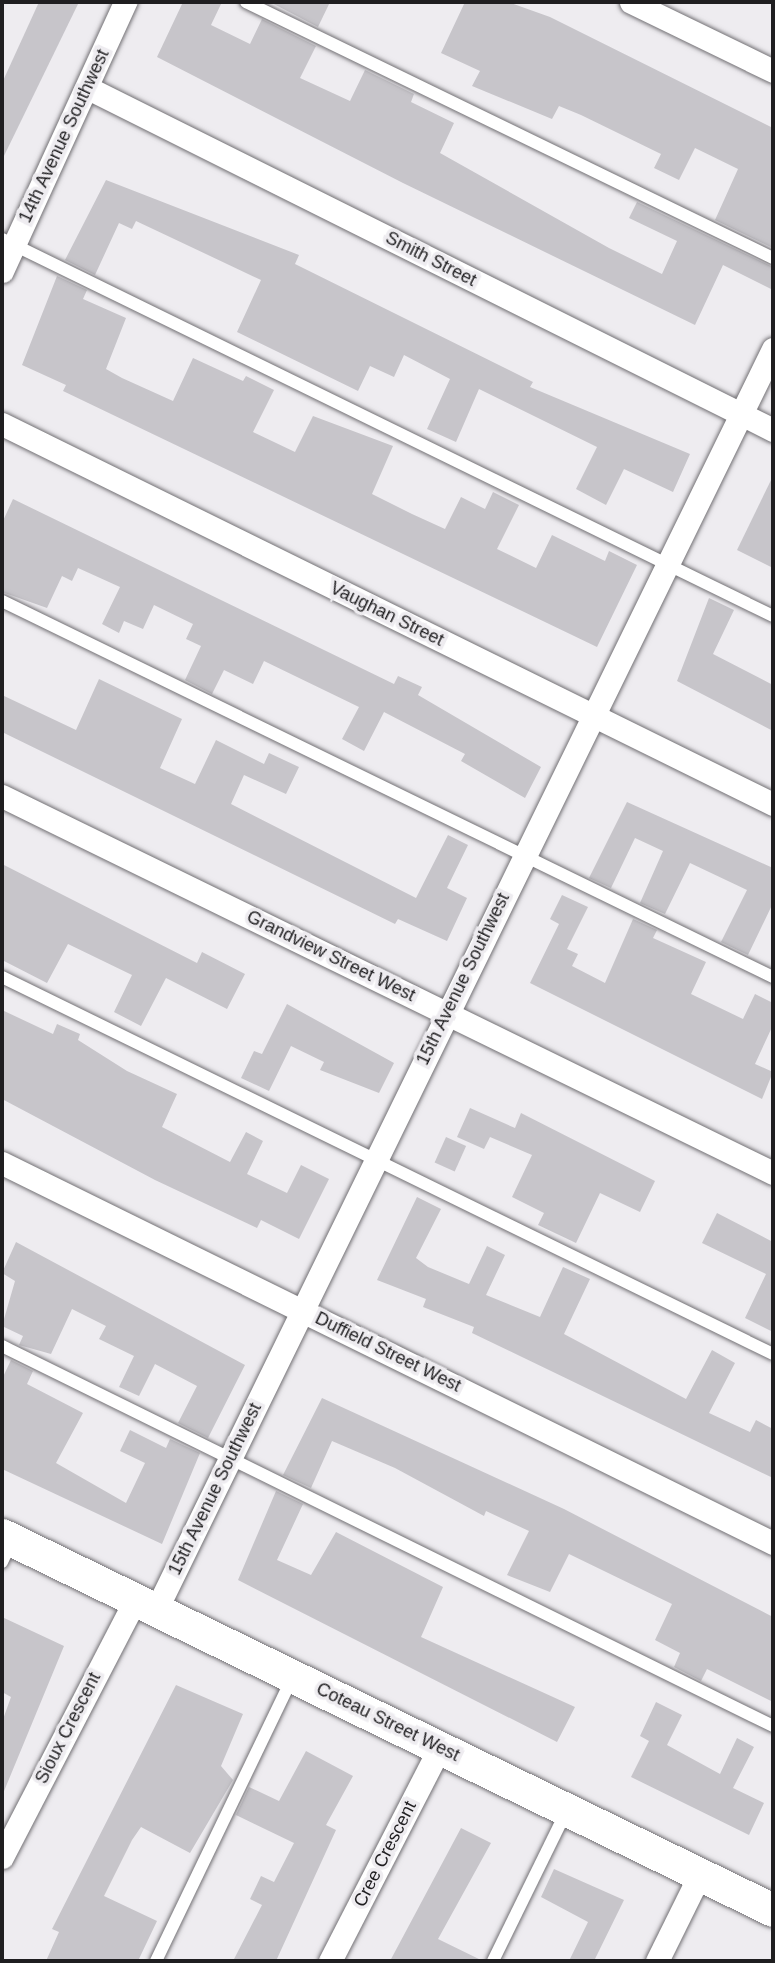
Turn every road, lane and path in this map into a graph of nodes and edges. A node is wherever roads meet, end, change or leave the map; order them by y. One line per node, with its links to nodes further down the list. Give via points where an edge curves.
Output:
1 (125, 2): 5 (street, 14th Avenue Southwest)
2 (246, 2): 7 (lane)
3 (631, 2): 4 (street)
4 (773, 71)
5 (88, 88): 6 (street, 14th Avenue Southwest); 10 (street, Smith Street)
6 (8, 242): 8 (street, 14th Avenue Southwest); 13 (lane)
7 (773, 258)
8 (2, 271)
9 (773, 349): 10 (street, 15th Avenue Southwest)
10 (743, 415): 12 (street, Smith Street); 13 (street, 15th Avenue Southwest)
11 (2, 424): 16 (street, Vaughan Street)
12 (773, 430)
13 (666, 565): 15 (lane); 16 (street, 15th Avenue Southwest)
14 (2, 601): 19 (lane)
15 (773, 616)
16 (591, 715): 18 (street, Vaughan Street); 19 (street, 15th Avenue Southwest)
17 (2, 796): 22 (street, Grandview Street West)
18 (773, 804)
19 (523, 854): 20 (lane); 22 (street, 15th Avenue Southwest)
20 (773, 977)
21 (2, 978): 23 (lane)
22 (446, 1013): 23 (street, 15th Avenue Southwest); 25 (street, Grandview Street West)
23 (374, 1162): 26 (street, 15th Avenue Southwest); 28 (lane)
24 (2, 1163): 26 (street, Duffield Street West)
25 (773, 1173)
26 (302, 1310): 29 (street, 15th Avenue Southwest); 30 (street, Duffield Street West)
27 (2, 1346): 29 (lane)
28 (773, 1353)
29 (231, 1455): 32 (street, 15th Avenue Southwest); 34 (lane)
30 (773, 1543)
31 (5, 1546): 32 (street, Coteau Street West)
32 (145, 1605): 33 (street, Coteau Street West); 37 (street, Sioux Crescent)
33 (293, 1677): 35 (street, Coteau Street West); 40 (lane)
34 (773, 1726)
35 (440, 1747): 36 (street, Coteau Street West); 41 (street, Cree Crescent)
36 (568, 1810): 38 (street, Coteau Street West); 42 (lane)
37 (2, 1857)
38 (699, 1874): 39 (street, Coteau Street West); 43 (street)
39 (773, 1910)
40 (156, 1961)
41 (330, 1961)
42 (493, 1961)
43 (657, 1961)

